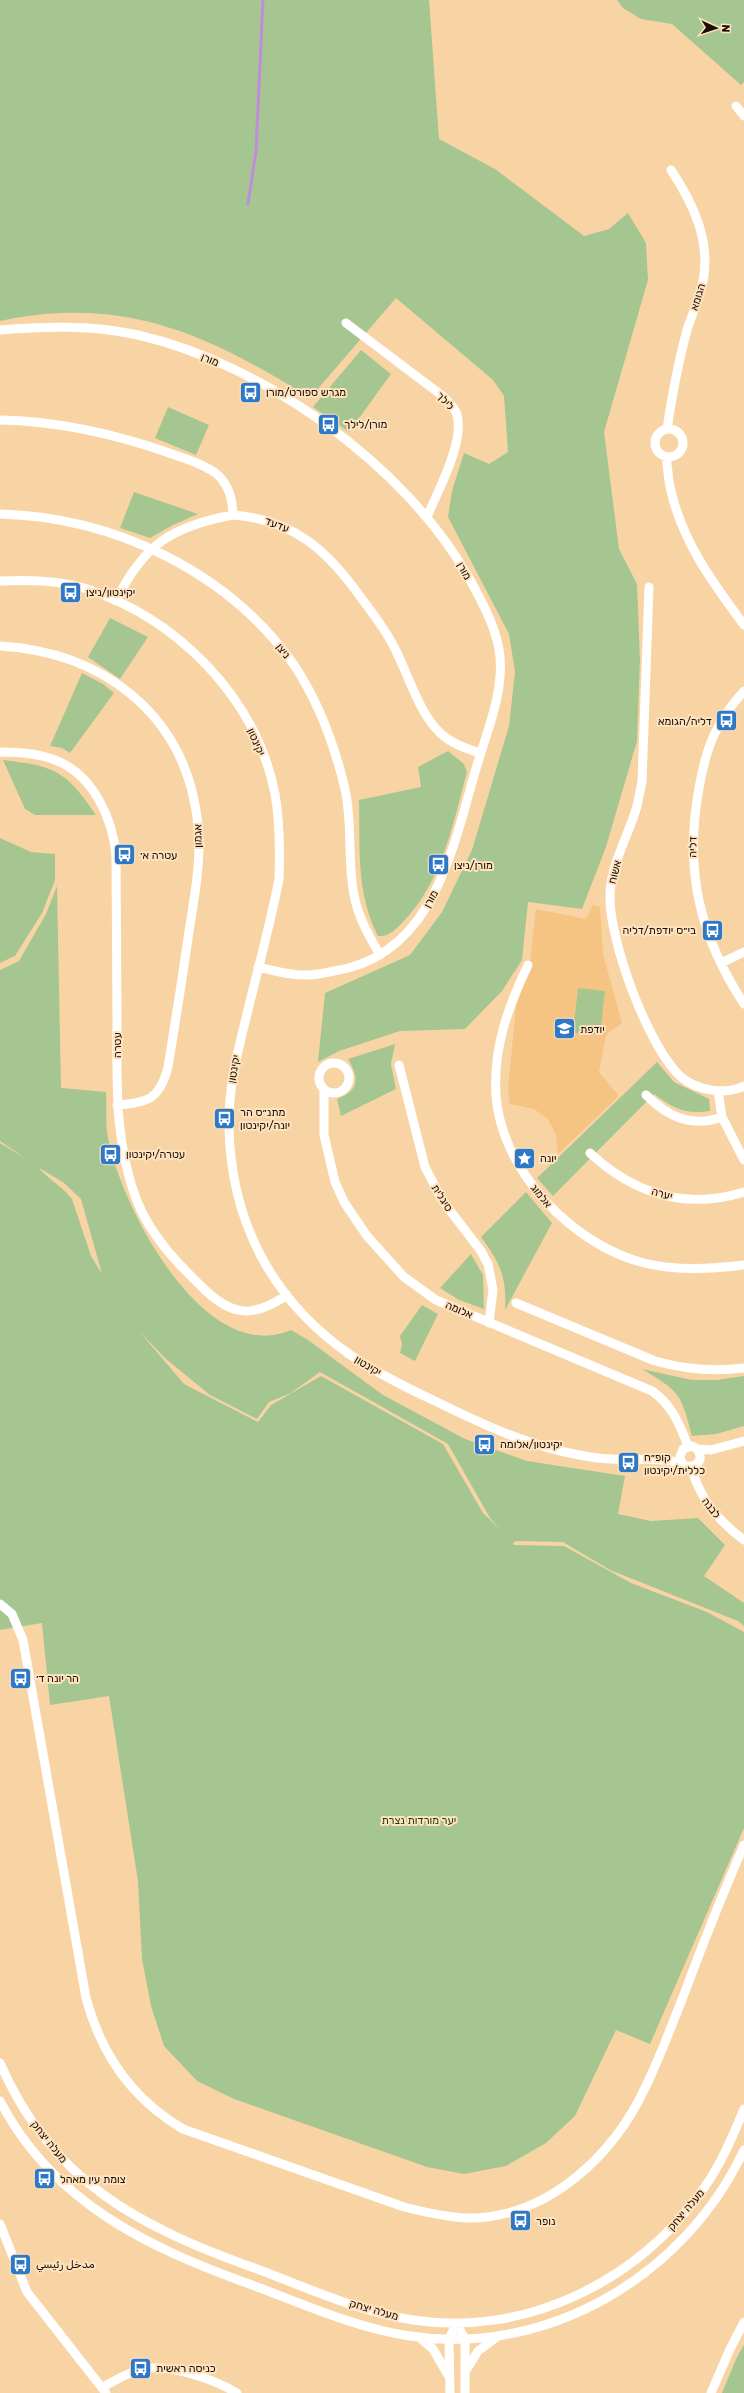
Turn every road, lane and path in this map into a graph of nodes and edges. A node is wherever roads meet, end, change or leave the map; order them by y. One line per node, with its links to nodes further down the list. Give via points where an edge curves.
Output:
1 (736, 106): 2 (street)
2 (744, 116)
3 (671, 170): 7 (street, הגומא, via 694,208 704,247 705,266 703,282 681,352)
4 (346, 323): 11 (street, לילך, via 440,394 456,413 457,440)
5 (0, 330): 11 (street, מורן, via 42,327 102,329 138,335 217,362 278,394 336,433 403,489)
6 (0, 420): 10 (street, via 27,420 107,434 194,462 218,475 227,487 232,497)
7 (667, 429): 8 (street, via 658,434 655,443 658,452); 8 (street, via 680,434 684,444 676,456)
8 (666, 457): 16 (street, via 670,490 687,541 698,562)
9 (0, 514): 12 (street, ניצן, via 62,520 94,528)
10 (233, 515): 12 (street, עדעד, via 188,526); 20 (street, עדעד, via 275,522 306,539 331,559 392,643 432,724 450,740)
11 (427, 518): 20 (street, מורן, via 460,562 484,605 499,649 500,682)
12 (151, 549): 15 (street, עדעד, via 134,567); 22 (street, ניצן, via 210,582 231,597 277,643 302,679 338,762 351,821 354,895 361,921)
13 (0, 581): 15 (street, יקינטון, via 52,582 84,588)
14 (649, 587): 30 (street, אשוח, via 642,782 638,805 611,880 612,916 619,949 630,980 644,1016 666,1057 682,1078 702,1088)
15 (116, 601): 25 (street, יקינטון, via 167,630 203,660 242,712 258,742 275,794 280,850 279,879 273,912)
16 (744, 625)
17 (0, 646): 32 (street, אגמון, via 47,652 100,672 119,684 139,700 154,717 176,754 191,789 198,824 197,883 168,1067 164,1082 149,1100)
18 (744, 691): 23 (street, דליה, via 712,735 704,758 694,824 693,869 696,893)
19 (0, 752): 32 (street, עטרה, via 36,755 56,760 71,769 101,802 109,819 115,838 116,856)
20 (480, 753): 22 (street, מורן, via 457,836 429,904 400,940)
21 (744, 952): 23 (street)
22 (380, 955): 25 (street, מורן, via 348,969 310,975)
23 (721, 963): 26 (street, דליה)
24 (528, 965): 37 (street, אלמוג, via 506,1016 496,1068 496,1096 500,1120 524,1173 556,1214 598,1243 622,1254 644,1263 699,1269)
25 (258, 967): 38 (street, יקינטון, via 231,1084 230,1150 234,1183 249,1235 276,1283)
26 (744, 1004)
27 (399, 1065): 40 (street, סיגלית, via 425,1167 442,1200 488,1264 493,1290)
28 (744, 1086): 30 (street, אשוח, via 734,1091)
29 (324, 1089): 40 (street, אלומה, via 323,1116 328,1156 335,1182 355,1220 387,1259 421,1290 436,1300)
30 (718, 1091): 33 (street)
31 (646, 1095): 33 (street, via 668,1113 682,1120 698,1122)
32 (117, 1105): 38 (street, עטרה, via 126,1170 138,1202 154,1232 175,1260 205,1291 241,1311 269,1308)
33 (722, 1117): 35 (street)
34 (590, 1153): 36 (street, יערה, via 618,1175 640,1188 661,1195 684,1200 706,1200)
35 (744, 1160)
36 (744, 1192)
37 (744, 1265)
38 (287, 1295): 46 (street, יקינטון, via 299,1312 326,1336 370,1367 499,1431 538,1446 592,1457)
39 (516, 1303): 41 (street, via 655,1361 704,1370)
40 (489, 1323): 43 (street, אלומה, via 652,1391 669,1405)
41 (744, 1368)
42 (744, 1441): 44 (street)
43 (693, 1447): 44 (street, via 711,1450); 45 (street); 48 (street, לבנה, via 700,1455)
44 (725, 1447): 48 (street)
45 (681, 1452): 46 (street, יקינטון); 47 (street)
46 (660, 1459): 47 (street, יקינטון)
47 (682, 1463): 48 (street, יקינטון)
48 (695, 1464): 49 (street, לבנה, via 698,1488 705,1502)
49 (744, 1540)
50 (0, 1604): 51 (street, via 12,1614 23,1640 86,1998 100,2040 113,2063 144,2101 161,2116 183,2129 404,2207 426,2213 468,2218 513,2211 549,2196 604,2153 646,2087 722,1894)
51 (744, 1846)
52 (0, 2063): 53 (street, מעלה יצחק)
53 (14, 2094): 54 (street); 59 (street, מעלה יצחק, via 38,2130 76,2173 122,2208 170,2235 370,2311 414,2320)
54 (0, 2101): 61 (street, מעלה יצחק, via 25,2140 51,2172 128,2232 198,2266 336,2316 366,2326)
55 (744, 2109): 59 (street, מעלה יצחק, via 726,2151 706,2186 682,2218 637,2259 603,2282 551,2307 502,2319)
56 (744, 2150): 60 (street, מעלה יצחק, via 707,2212 676,2248 647,2272 612,2296 577,2314 537,2328)
57 (0, 2224): 66 (street, via 27,2292)
58 (744, 2322): 70 (street)
59 (456, 2323): 62 (street); 63 (street)
60 (498, 2336): 62 (street, מעלה יצחק); 64 (street, via 478,2351)
61 (419, 2337): 63 (street, מעלה יצחק); 65 (street, via 433,2349)
62 (464, 2339): 63 (street, מעלה יצחק); 64 (street)
63 (449, 2340): 65 (street)
64 (465, 2374): 69 (street)
65 (450, 2378): 68 (street)
66 (104, 2390): 67 (street, via 140,2369 171,2369 207,2377)
67 (236, 2393)
68 (450, 2393)
69 (465, 2393)
70 (711, 2393)

